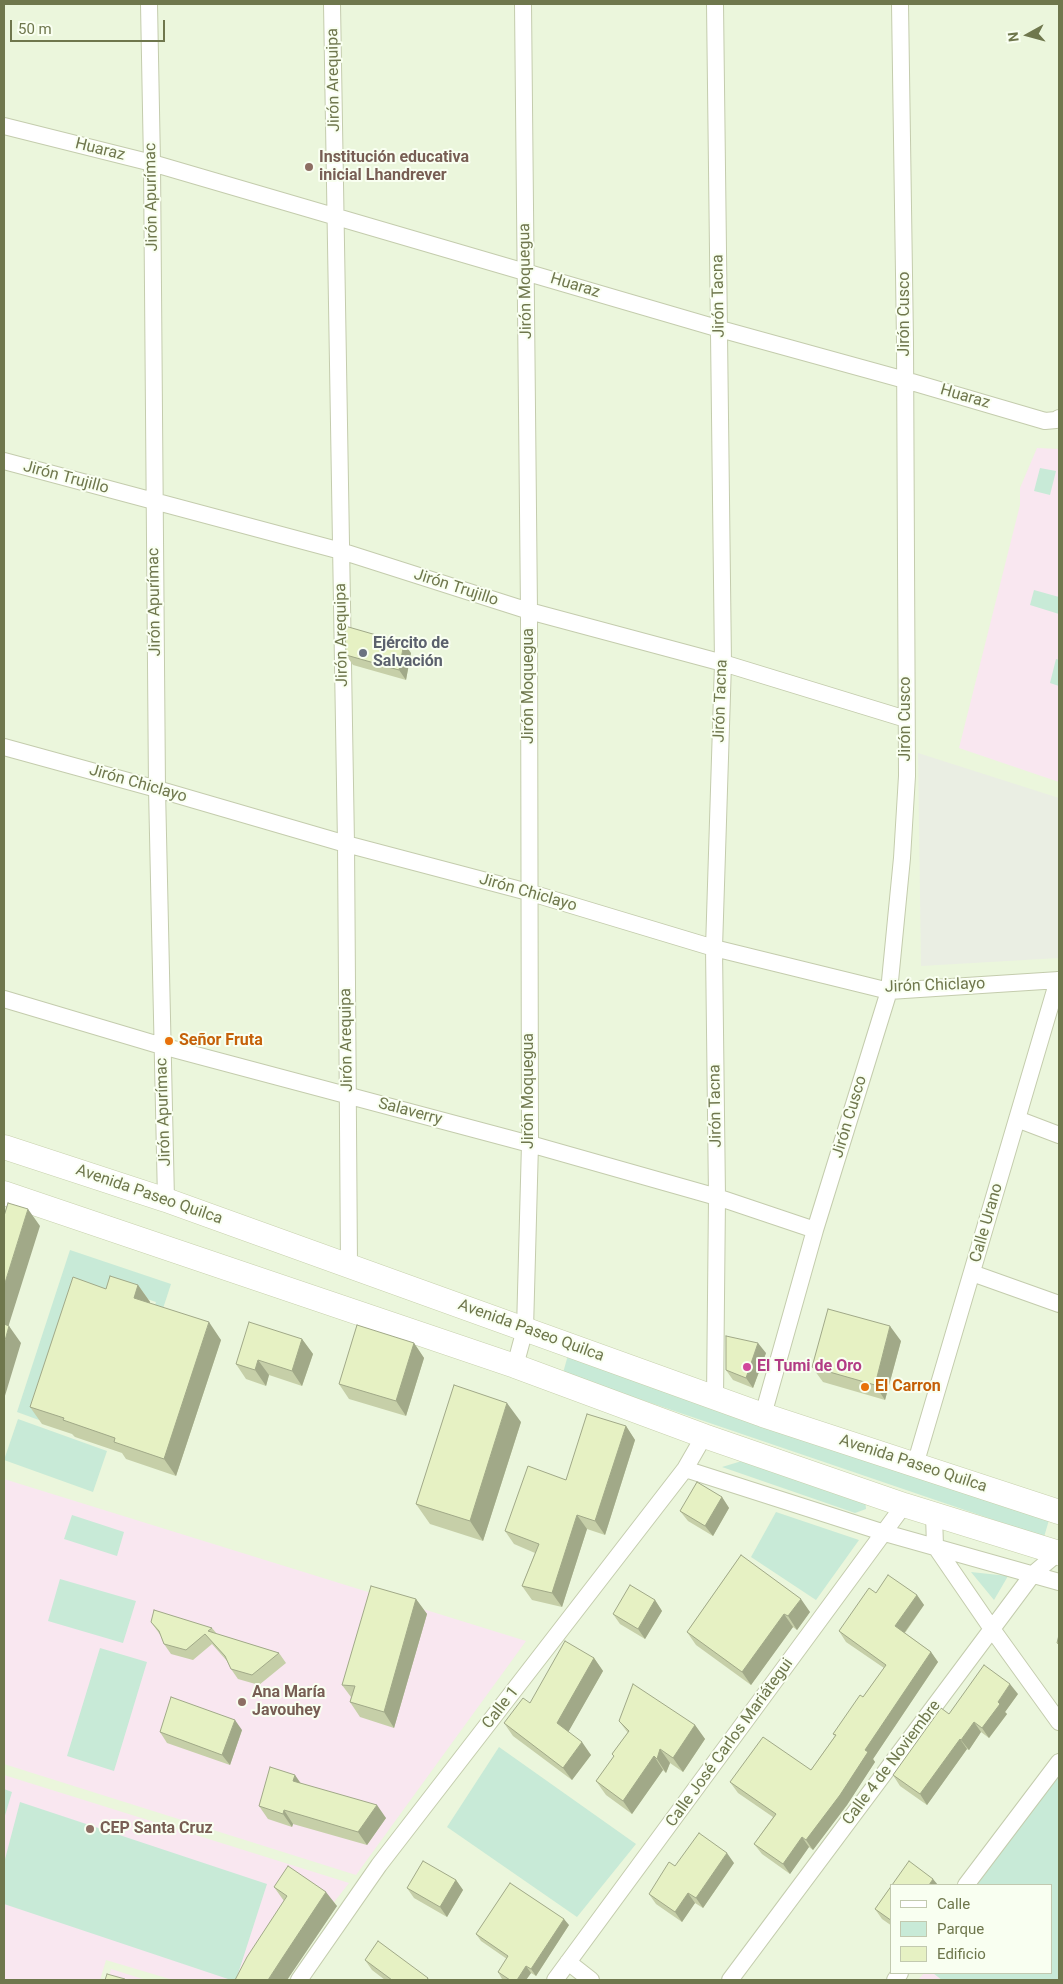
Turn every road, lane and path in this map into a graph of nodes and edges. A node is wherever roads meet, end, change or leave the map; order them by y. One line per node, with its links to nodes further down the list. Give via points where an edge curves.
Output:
1 (149, 4): 7 (street, Jirón Apurímac)
2 (332, 4): 8 (street, Jirón Arequipa)
3 (523, 4): 9 (street, Jirón Moquegua)
4 (715, 4): 10 (street, Jirón Tacna)
5 (900, 4): 11 (street, Jirón Cusco)
6 (4, 126): 7 (street, Huaraz)
7 (152, 163): 8 (street, Huaraz); 14 (street, Jirón Apurímac)
8 (337, 216): 9 (street, Huaraz); 15 (street, Jirón Arequipa)
9 (526, 272): 10 (street, Huaraz); 16 (street, Jirón Moquegua)
10 (720, 329): 11 (street, Huaraz); 17 (street, Jirón Tacna)
11 (905, 380): 12 (street, Huaraz, via 1045,421); 18 (street, Jirón Cusco)
12 (1059, 418)
13 (4, 461): 14 (street, Jirón Trujillo)
14 (154, 501): 15 (street, Jirón Trujillo); 20 (street, Jirón Apurímac)
15 (341, 551): 16 (street, Jirón Trujillo); 21 (street, Jirón Arequipa)
16 (529, 611): 17 (street, Jirón Trujillo); 22 (street, Jirón Moquegua)
17 (723, 663): 18 (street, Jirón Trujillo); 23 (street, Jirón Tacna)
18 (906, 719): 25 (street, Jirón Cusco, via 907,776 902,858)
19 (4, 747): 20 (street, Jirón Chiclayo)
20 (157, 789): 21 (street, Jirón Chiclayo); 27 (street, Jirón Apurímac)
21 (346, 844): 22 (street, Jirón Chiclayo); 28 (street, Jirón Arequipa)
22 (528, 892): 23 (street, Jirón Chiclayo); 31 (street, Jirón Moquegua)
23 (714, 948): 25 (street, Jirón Chiclayo); 34 (street, Jirón Tacna)
24 (1058, 980): 25 (street, Jirón Chiclayo); 29 (street, Calle Urano)
25 (889, 990): 36 (street, Jirón Cusco)
26 (4, 999): 27 (street, Salaverry)
27 (162, 1046): 28 (street, Salaverry); 35 (street, Jirón Apurímac)
28 (348, 1095): 31 (street, Salaverry); 37 (street, Jirón Arequipa)
29 (1017, 1119): 30 (street); 38 (street, Calle Urano)
30 (1059, 1134)
31 (530, 1144): 34 (street, Salaverry); 40 (street, Jirón Moquegua)
32 (4, 1146): 35 (main road, Avenida Paseo Quilca)
33 (4, 1193): 41 (main road)
34 (717, 1197): 36 (street, Salaverry); 42 (street, Jirón Tacna)
35 (166, 1200): 37 (main road, Avenida Paseo Quilca)
36 (815, 1230): 43 (street, Jirón Cusco)
37 (349, 1266): 40 (main road, Avenida Paseo Quilca)
38 (972, 1273): 39 (street); 45 (street, Calle Urano)
39 (1059, 1304)
40 (525, 1329): 41 (street, Jirón Moquegua); 42 (main road, Avenida Paseo Quilca)
41 (516, 1366): 44 (main road)
42 (714, 1398): 43 (main road, Avenida Paseo Quilca)
43 (762, 1415): 45 (main road, Avenida Paseo Quilca)
44 (704, 1436): 46 (street, Calle 1); 47 (main road)
45 (915, 1465): 48 (main road, Avenida Paseo Quilca)
46 (685, 1469): 50 (street); 60 (street, Calle 1, via 374,1872)
47 (904, 1505): 49 (main road); 50 (street, Calle José Carlos Mariátegui)
48 (1059, 1512)
49 (934, 1515): 51 (street); 52 (main road)
50 (885, 1532): 51 (street); 59 (street, Calle José Carlos Mariátegui)
51 (936, 1546): 53 (street); 55 (street)
52 (1059, 1553): 53 (street, Calle 4 de Noviembre)
53 (1033, 1574): 54 (street); 55 (street, Calle 4 de Noviembre)
54 (1059, 1582)
55 (992, 1629): 56 (street); 63 (street, Calle 4 de Noviembre)
56 (1059, 1722)
57 (1059, 1762): 58 (street)
58 (967, 1884)
59 (568, 1962): 61 (street, Calle José Carlos Mariátegui); 62 (street)
60 (298, 1980)
61 (555, 1980)
62 (591, 1980)
63 (730, 1980)

